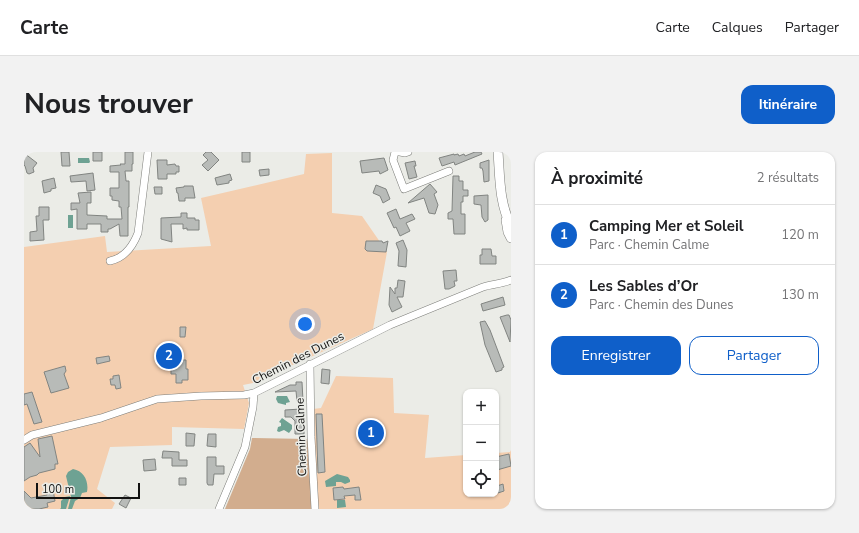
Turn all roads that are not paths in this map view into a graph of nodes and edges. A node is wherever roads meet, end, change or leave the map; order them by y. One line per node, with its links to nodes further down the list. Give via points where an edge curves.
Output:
1 (148, 152): 10 (street, via 138,233 124,254)
2 (395, 152): 6 (street, via 393,160 404,189)
3 (400, 152): 4 (street)
4 (408, 152)
5 (498, 152): 7 (street, via 501,194)
6 (450, 171)
7 (506, 215): 8 (street); 9 (street)
8 (511, 226)
9 (511, 238)
10 (110, 261)
11 (509, 282): 12 (street, Chemin des Dunes, via 482,287 390,325)
12 (310, 364): 13 (street, Chemin des Dunes); 16 (street, Chemin Calme)
13 (254, 393): 14 (street, Chemin des Dunes, via 157,400 101,418 32,435); 15 (street, via 254,407 246,447)
14 (24, 440)
15 (219, 509)
16 (315, 509)

